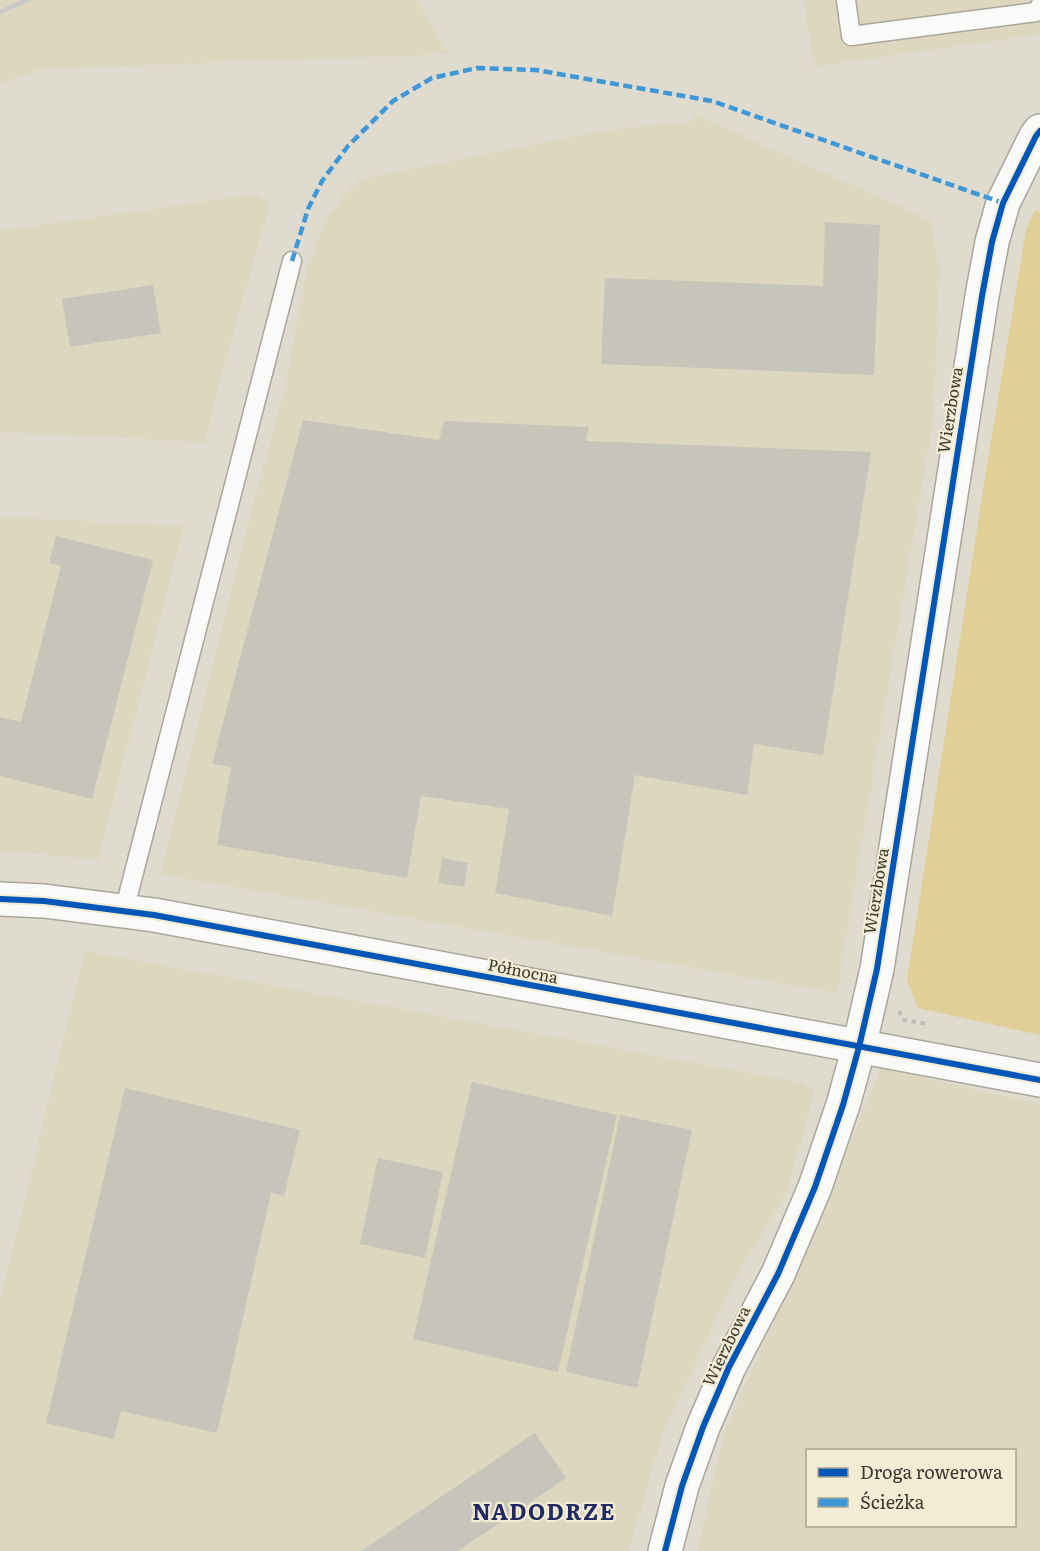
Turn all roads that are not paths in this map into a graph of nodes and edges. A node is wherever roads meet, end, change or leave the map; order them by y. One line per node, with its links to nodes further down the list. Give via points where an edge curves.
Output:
1 (846, 0): 2 (lane, via 851,36 1036,12)
2 (1040, 6)
3 (1040, 131): 7 (street, Wierzbowa, via 1003,203 992,242 878,969)
4 (292, 261): 6 (lane)
5 (0, 899): 6 (street, Północna)
6 (124, 911): 7 (street, Północna)
7 (859, 1047): 8 (street, Północna); 9 (street, Wierzbowa, via 815,1187 778,1274 729,1367 703,1427)
8 (1040, 1080)
9 (665, 1551)

